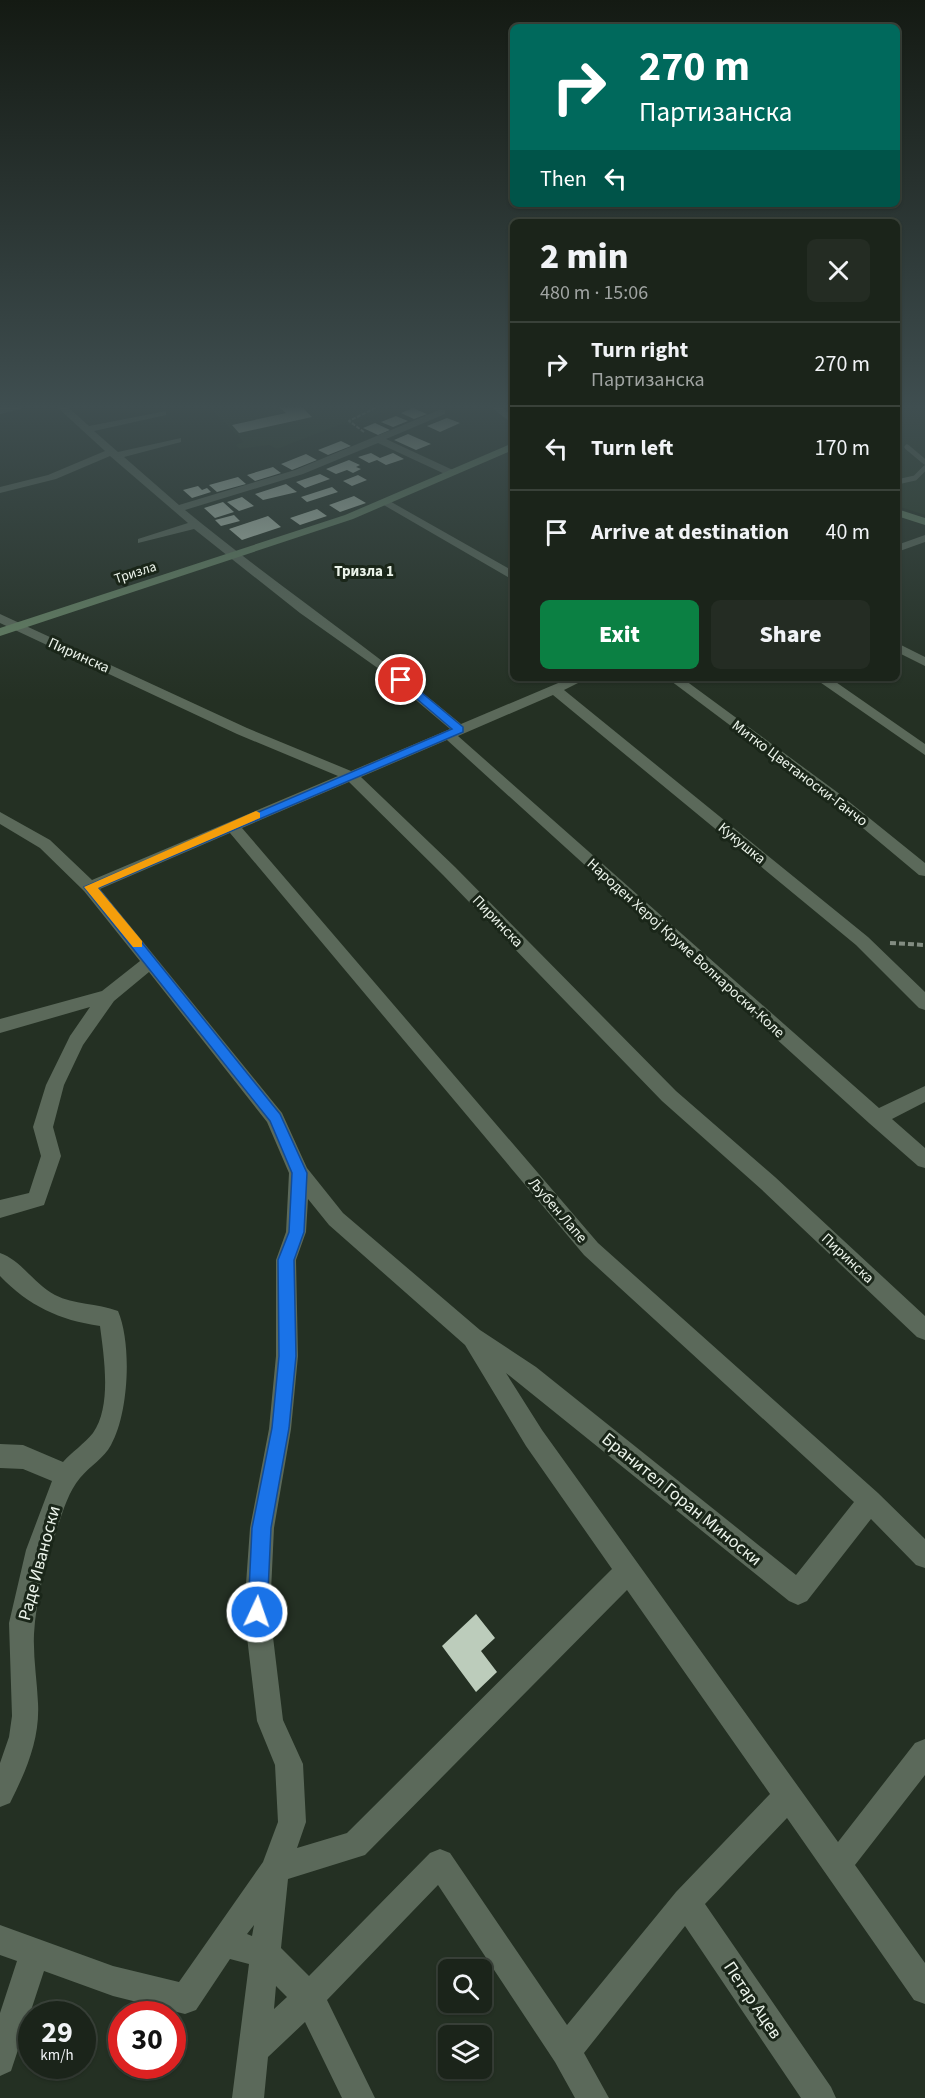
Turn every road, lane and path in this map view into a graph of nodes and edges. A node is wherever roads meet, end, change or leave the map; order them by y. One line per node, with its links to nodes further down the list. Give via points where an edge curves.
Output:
1 (173, 505): 5 (street, Народен Херој Круме Волнароски-Коле)
2 (191, 505): 5 (street)
3 (378, 505): 12 (street, Тризла)
4 (391, 505): 13 (street)
5 (178, 509): 8 (street, Народен Херој Круме Волнароски-Коле)
6 (900, 513): 7 (street)
7 (925, 522)
8 (197, 525): 10 (street); 12 (street, Народен Херој Круме Волнароски-Коле)
9 (925, 538): 11 (street)
10 (142, 541)
11 (900, 548)
12 (234, 556): 15 (street, Тризла); 22 (street, Народен Херој Круме Волнароски-Коле, via 384,666)
13 (510, 574)
14 (0, 618): 15 (street, Пиринска)
15 (8, 629): 24 (street, Пиринска)
16 (900, 649): 17 (street)
17 (923, 658)
18 (574, 681): 21 (street)
19 (678, 681): 27 (street, Митко Цветаноски-Ганчо, via 832,795)
20 (825, 681): 23 (street)
21 (554, 689): 22 (street); 29 (street, Кукушка)
22 (454, 732): 24 (street); 36 (street, Народен Херој Круме Волнароски-Коле)
23 (925, 751)
24 (351, 776): 26 (street); 41 (street, Пиринска, via 669,1096)
25 (0, 817): 28 (street, Бранител Горан Миноски, via 45,844)
26 (231, 825): 28 (street); 45 (street, Љубен Лапе, via 591,1249)
27 (925, 871)
28 (90, 887): 31 (street, Бранител Горан Миноски)
29 (862, 941): 30 (path); 33 (street, Кукушка)
30 (925, 945)
31 (151, 961): 32 (street); 38 (street, Бранител Горан Миноски, via 275,1118)
32 (108, 996): 34 (street); 39 (street, via 76,1041 55,1085 43,1127 51,1156 37,1199)
33 (925, 1004)
34 (0, 1026)
35 (925, 1093): 36 (street)
36 (876, 1118): 37 (street, Народен Херој Круме Волнароски-Коле)
37 (925, 1160)
38 (299, 1173): 42 (street, Бранител Горан Миноски, via 336,1219); 52 (street, Бранител Горан Миноски, via 296,1232 286,1260 286,1366 280,1428 262,1528 257,1612 270,1721 289,1764 292,1822)
39 (0, 1209)
40 (0, 1262): 44 (street, Раде Иваноски, via 33,1295 64,1311 110,1318 115,1354 114,1400 104,1438)
41 (925, 1330)
42 (472, 1337): 45 (street, Бранител Горан Миноски, via 528,1375 798,1592); 47 (street, Бранител Горан Миноски, via 534,1438)
43 (0, 1456): 44 (street, via 23,1457)
44 (67, 1476): 49 (street, Раде Иваноски, via 48,1516 21,1625 24,1729)
45 (870, 1501): 46 (street, Љубен Лапе)
46 (925, 1556)
47 (629, 1570): 50 (street, Бранител Горан Миноски); 52 (street, via 355,1845)
48 (925, 1754): 51 (street)
49 (0, 1792)
50 (788, 1796): 51 (street, Бранител Горан Миноски); 53 (street)
51 (837, 1865): 58 (street, Бранител Горан Миноски)
52 (275, 1869): 55 (street); 57 (street, Бранител Горан Миноски)
53 (686, 1902): 61 (street); 66 (street, Петар Ацев)
54 (0, 1940): 56 (street)
55 (225, 1943): 56 (street, via 185,1999 113,1981); 57 (street)
56 (35, 1953): 62 (street)
57 (266, 1954): 59 (street); 60 (street, Бранител Горан Миноски)
58 (925, 1989)
59 (309, 1997): 60 (street); 61 (street, via 440,1863); 64 (street)
60 (254, 2049): 63 (street, Бранител Горан Миноски)
61 (566, 2051): 65 (street)
62 (0, 2060)
63 (248, 2098)
64 (359, 2098)
65 (593, 2098)
66 (820, 2098)

